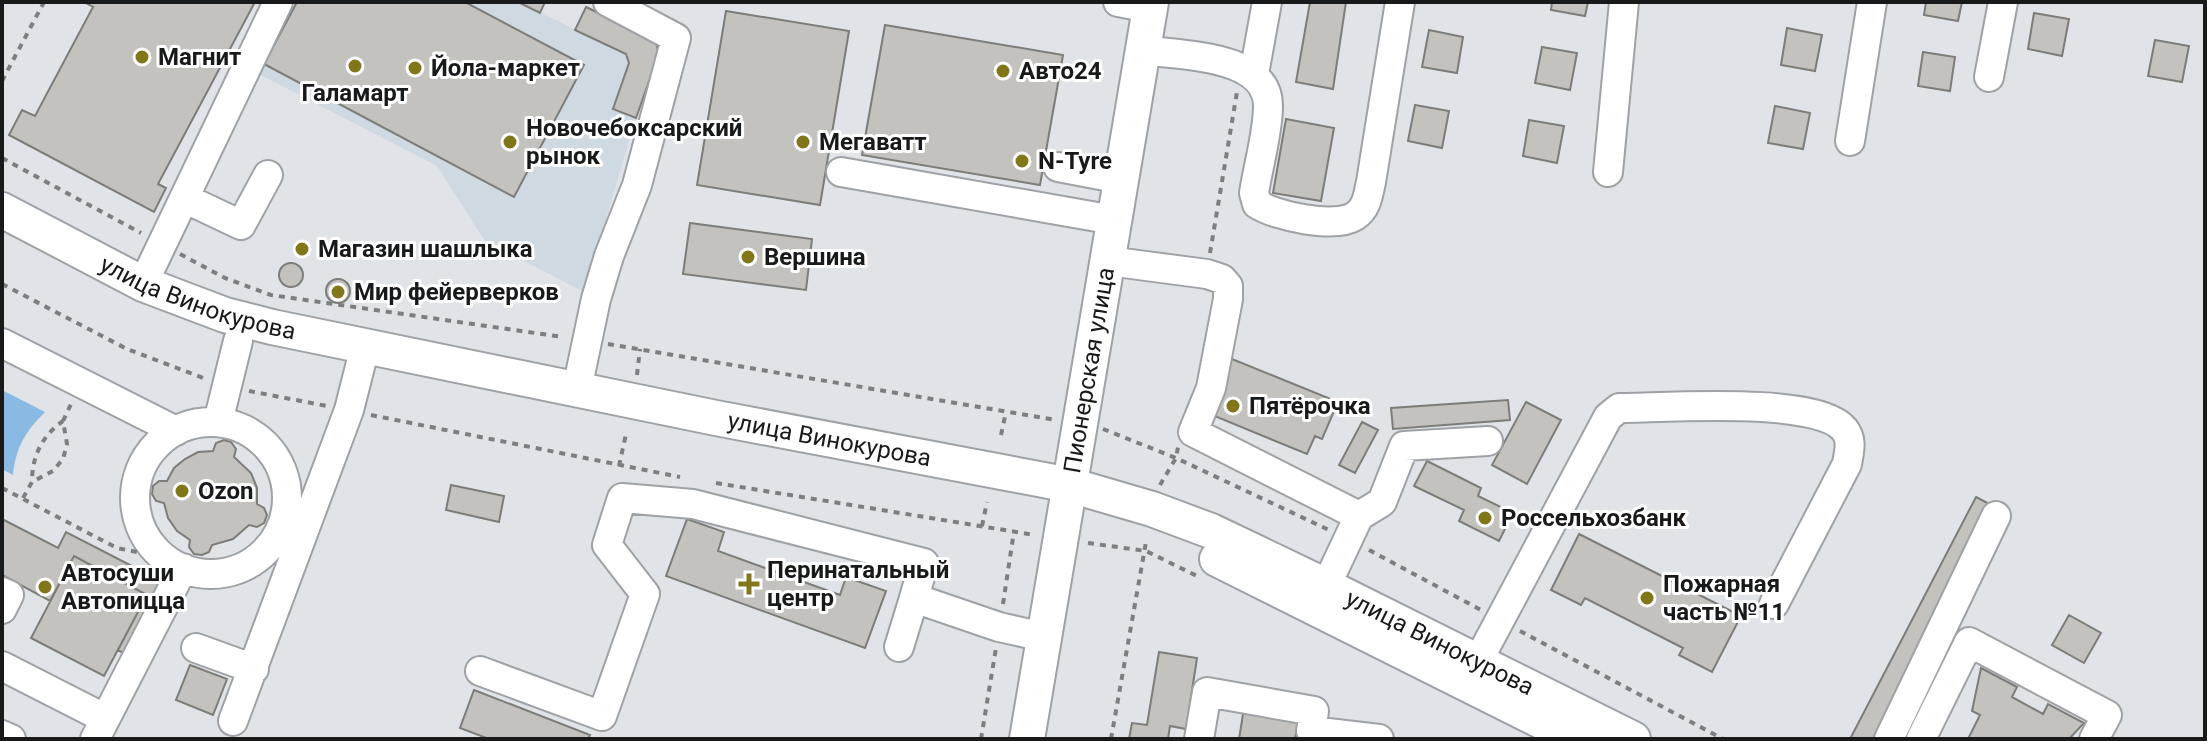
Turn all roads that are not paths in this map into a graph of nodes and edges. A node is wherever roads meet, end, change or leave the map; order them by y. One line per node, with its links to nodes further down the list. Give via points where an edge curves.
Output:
1 (278, 2): 18 (lane)
2 (608, 2): 27 (lane, via 676,38 637,185 609,256)
3 (1267, 2): 10 (lane)
4 (1400, 2): 10 (lane, via 1371,182 1365,206 1356,216 1323,221 1269,212 1257,204 1254,193 1268,106 1265,91)
5 (1624, 2): 15 (lane)
6 (1872, 2): 12 (lane)
7 (2003, 2): 11 (lane)
8 (1140, 4): 9 (main road, Пионерская улица)
9 (1143, 50): 10 (lane); 17 (main road, Пионерская улица)
10 (1246, 69)
11 (1989, 77)
12 (1850, 141)
13 (1058, 167): 17 (lane)
14 (841, 172): 20 (lane)
15 (1608, 172)
16 (268, 175): 18 (lane, via 241,225)
17 (1121, 179): 20 (main road, Пионерская улица)
18 (184, 198): 23 (lane)
19 (2, 210): 23 (main road, улица Винокурова)
20 (1114, 220): 22 (main road, Пионерская улица)
21 (2, 234): 24 (main road, улица Винокурова, via 153,311)
22 (1108, 261): 31 (main road, Пионерская улица); 33 (lane, via 1222,279 1228,299 1211,388 1193,432)
23 (143, 284): 26 (main road, улица Винокурова)
24 (238, 341): 26 (main road, улица Винокурова); 28 (lane)
25 (2, 343): 29 (lane)
26 (362, 358): 27 (main road, улица Винокурова); 45 (lane, via 349,410)
27 (576, 400): 31 (main road, улица Винокурова, via 990,489)
28 (218, 422): 29 (lane); 34 (lane, via 247,431 270,450 284,477 287,508 277,536 243,567 213,573)
29 (176, 431): 34 (lane, via 145,460 135,502 142,529 159,553)
30 (1488, 441): 33 (lane, via 1404,446 1382,502)
31 (1068, 496): 35 (main road, улица Винокурова, via 1168,514); 40 (main road, Пионерская улица); 49 (main road, улица Винокурова, via 1201,551)
32 (1996, 516): 56 (lane)
33 (1354, 528): 35 (lane)
34 (183, 568): 48 (lane)
35 (1326, 586): 43 (main road, улица Винокурова)
36 (2, 592): 39 (lane, via 9,595)
37 (914, 598): 40 (lane); 41 (lane); 46 (lane, via 924,563 693,504 622,498 607,545 645,594 602,716)
38 (1774, 604): 43 (lane, via 1847,464 1851,442 1843,427 1821,416 1777,407 1619,408 1608,417)
39 (2, 609)
40 (1044, 637): 52 (main road, Пионерская улица)
41 (899, 647)
42 (196, 648): 45 (lane)
43 (1478, 661): 49 (main road, улица Винокурова)
44 (2, 666): 48 (lane)
45 (254, 669): 47 (lane)
46 (480, 671)
47 (233, 721)
48 (99, 728)
49 (1586, 732): 55 (main road, улица Винокурова)
50 (2, 735): 51 (lane)
51 (11, 739)
52 (1027, 739)
53 (1199, 739): 54 (lane, via 1207,692 1314,711 1311,731)
54 (1379, 739)
55 (1633, 739)
56 (1889, 739)
57 (1921, 739): 58 (lane, via 1969,642 2107,715)
58 (2094, 739)

